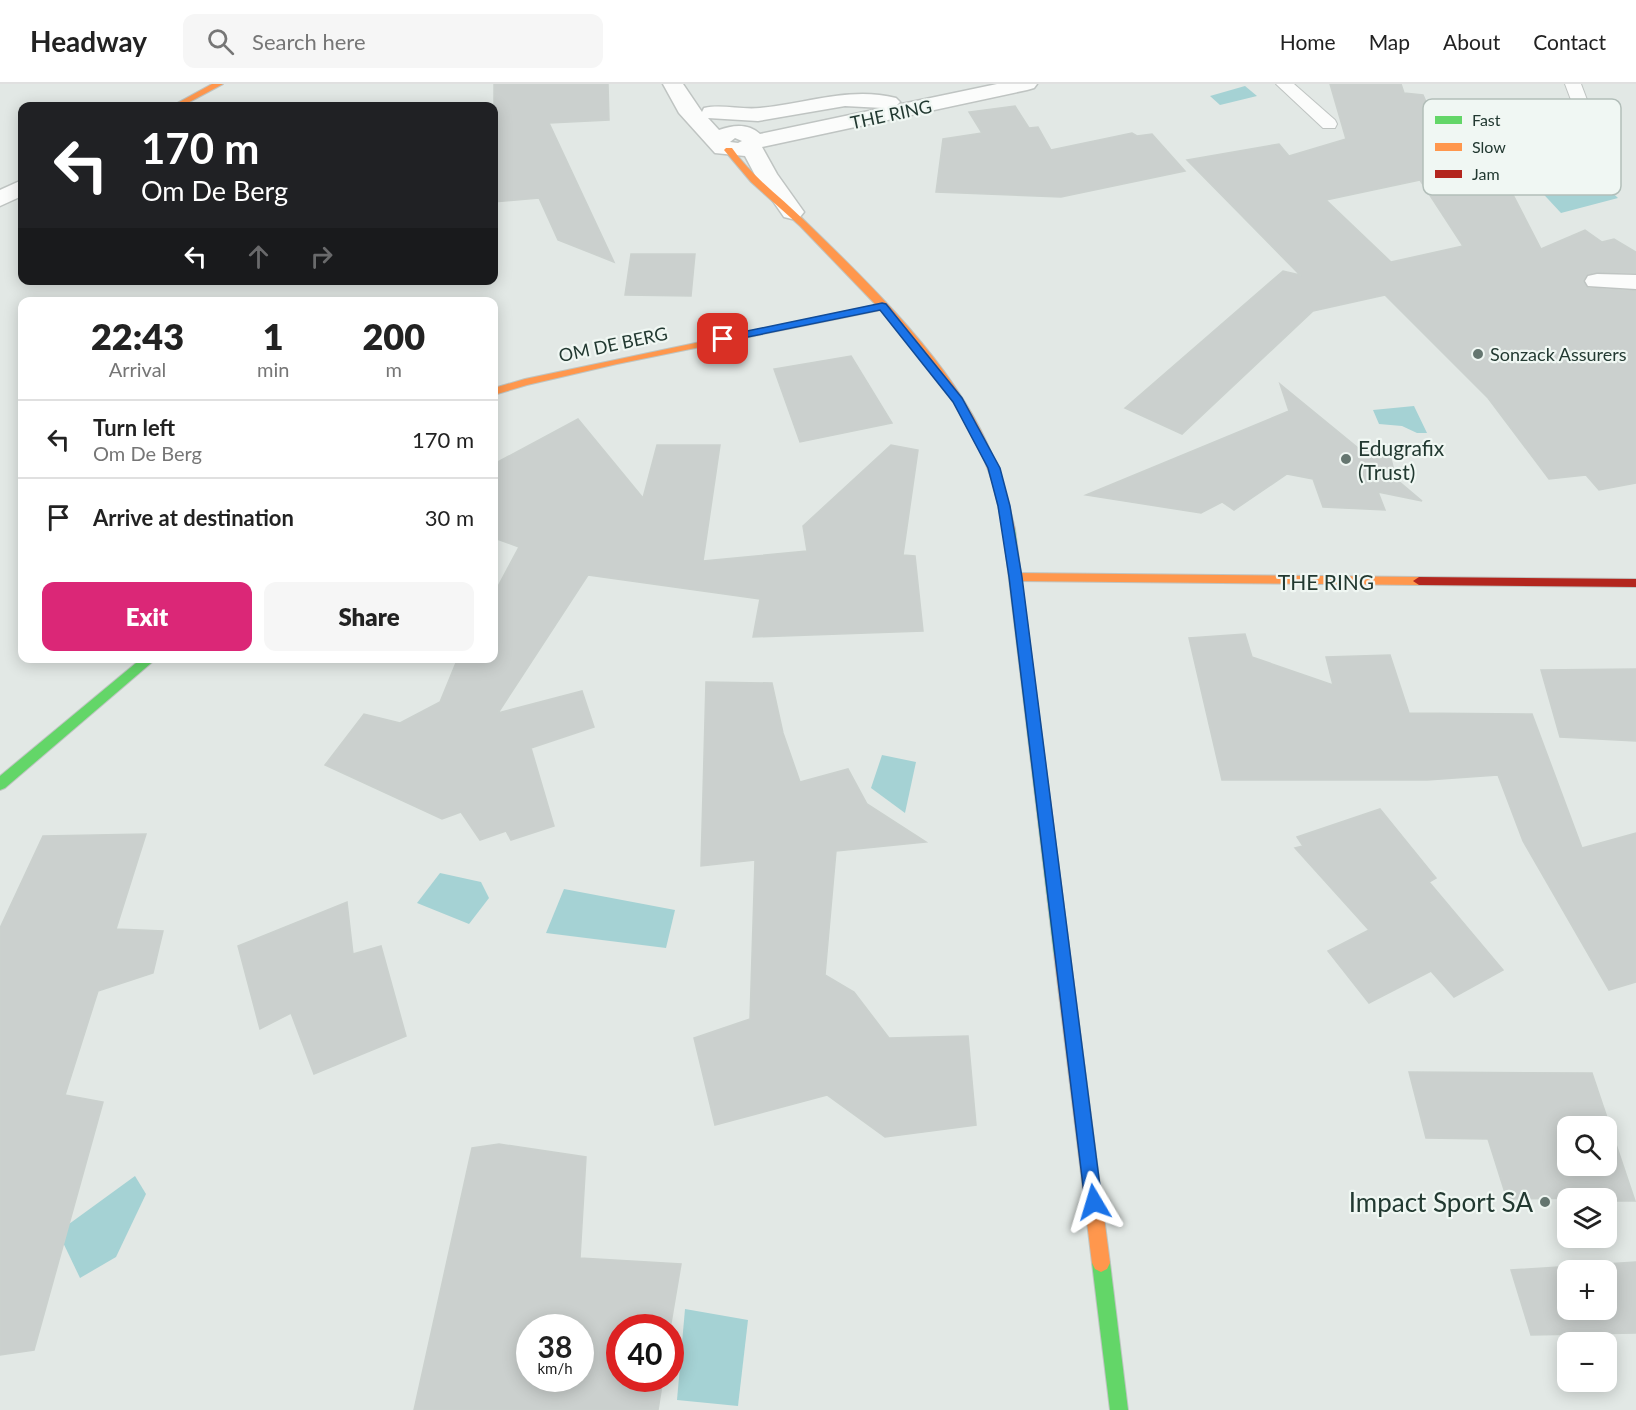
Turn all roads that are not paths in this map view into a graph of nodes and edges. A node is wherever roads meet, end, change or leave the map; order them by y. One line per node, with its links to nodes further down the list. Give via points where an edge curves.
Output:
1 (219, 84): 8 (street)
2 (674, 84): 10 (street); 12 (street, via 687,108)
3 (1001, 84): 9 (street, THE RING)
4 (1027, 84): 9 (street, THE RING)
5 (1284, 84): 11 (lane)
6 (1573, 84): 7 (lane)
7 (1579, 99)
8 (184, 102)
9 (897, 107): 10 (street, via 845,100 758,116); 12 (street, THE RING)
10 (712, 113): 12 (street)
11 (1329, 124)
12 (739, 140): 15 (street)
13 (18, 189): 14 (street)
14 (0, 200)
15 (792, 212): 18 (street)
16 (1597, 281): 17 (street)
17 (1636, 282)
18 (882, 307): 19 (street, OM DE BERG, via 617,361); 20 (street, via 958,401 994,468)
19 (498, 391)
20 (1015, 577): 21 (street, THE RING); 24 (street)
21 (1636, 584)
22 (145, 663): 23 (street)
23 (0, 784)
24 (1119, 1410)

